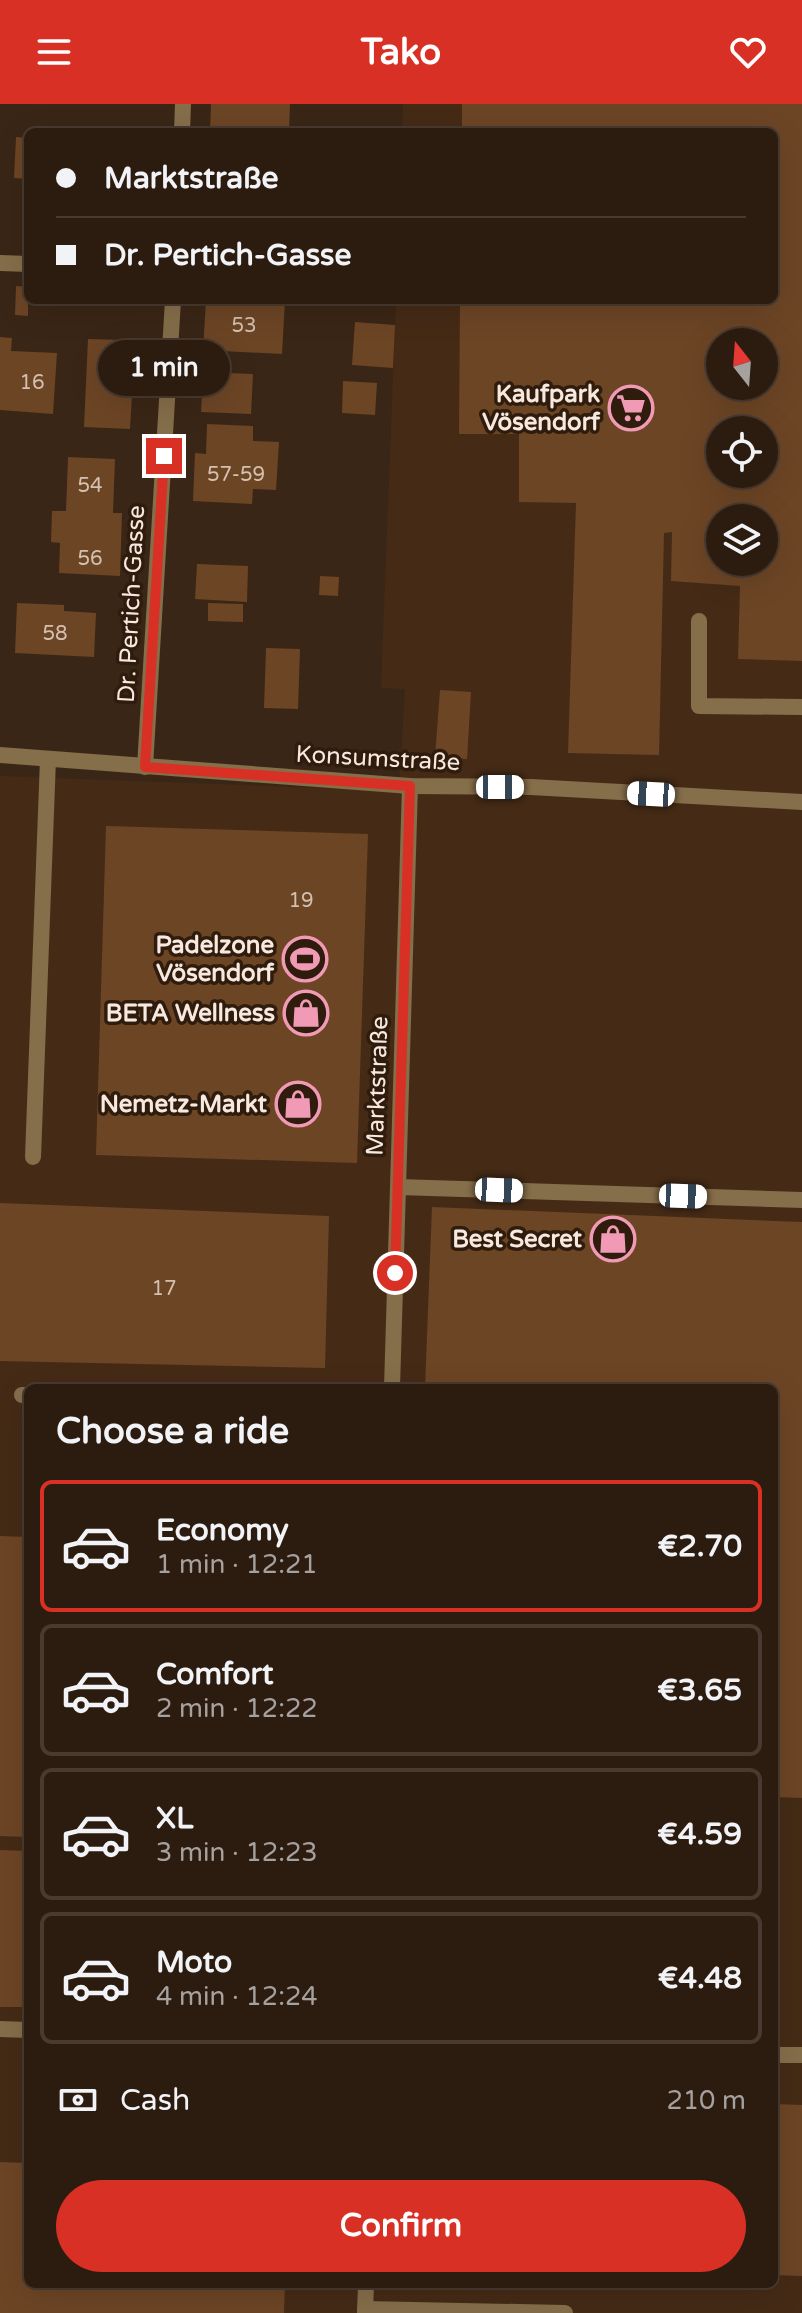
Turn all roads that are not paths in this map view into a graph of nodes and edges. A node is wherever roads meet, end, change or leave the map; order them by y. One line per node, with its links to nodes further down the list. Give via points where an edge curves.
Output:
1 (183, 104): 2 (street)
2 (182, 128)
3 (0, 263): 4 (street)
4 (24, 264)
5 (173, 304): 10 (street, Dr. Pertich-Gasse)
6 (699, 621): 7 (street, via 699,706)
7 (802, 707)
8 (0, 755): 9 (street, Konsumstraße)
9 (48, 759): 10 (street, Konsumstraße); 13 (street)
10 (145, 767): 11 (street, Konsumstraße)
11 (410, 786): 12 (street, Konsumstraße); 14 (street, Marktstraße)
12 (802, 802)
13 (33, 1157)
14 (398, 1187): 15 (street); 16 (street, Marktstraße)
15 (802, 1200)
16 (392, 1384)
17 (0, 2029): 18 (street)
18 (24, 2030)
19 (778, 2055): 20 (street)
20 (802, 2055)
21 (366, 2288): 22 (street)
22 (365, 2311): 23 (street)
23 (565, 2313)

